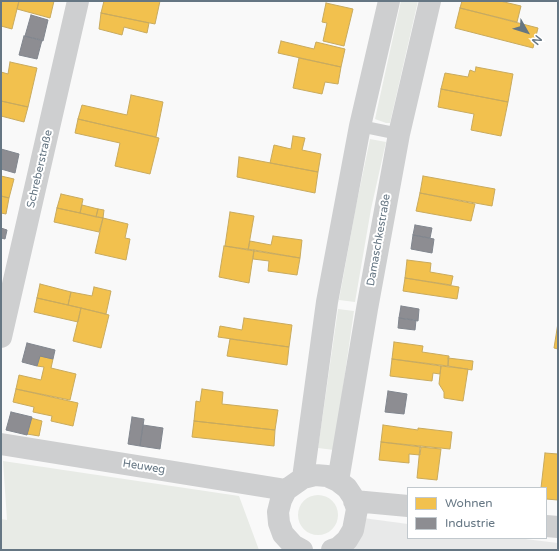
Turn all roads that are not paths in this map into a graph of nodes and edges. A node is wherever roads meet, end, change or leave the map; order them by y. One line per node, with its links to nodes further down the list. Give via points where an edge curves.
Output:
1 (78, 1): 6 (street, Schreberstraße)
2 (389, 1): 4 (street)
3 (430, 1): 5 (street, Damaschkestraße)
4 (360, 126): 5 (lane); 8 (street, via 327,302)
5 (399, 134): 9 (street, Damaschkestraße)
6 (1, 337)
7 (1, 444): 10 (street, Heuweg)
8 (303, 478): 9 (street, via 327,476); 10 (street)
9 (338, 481): 11 (street, via 347,488)
10 (286, 490): 15 (street, via 278,512 279,523 288,540)
11 (354, 501): 12 (street); 16 (street, via 357,509 353,530 347,540)
12 (407, 506)
13 (547, 526): 14 (street)
14 (558, 527)
15 (302, 550)
16 (332, 550)

